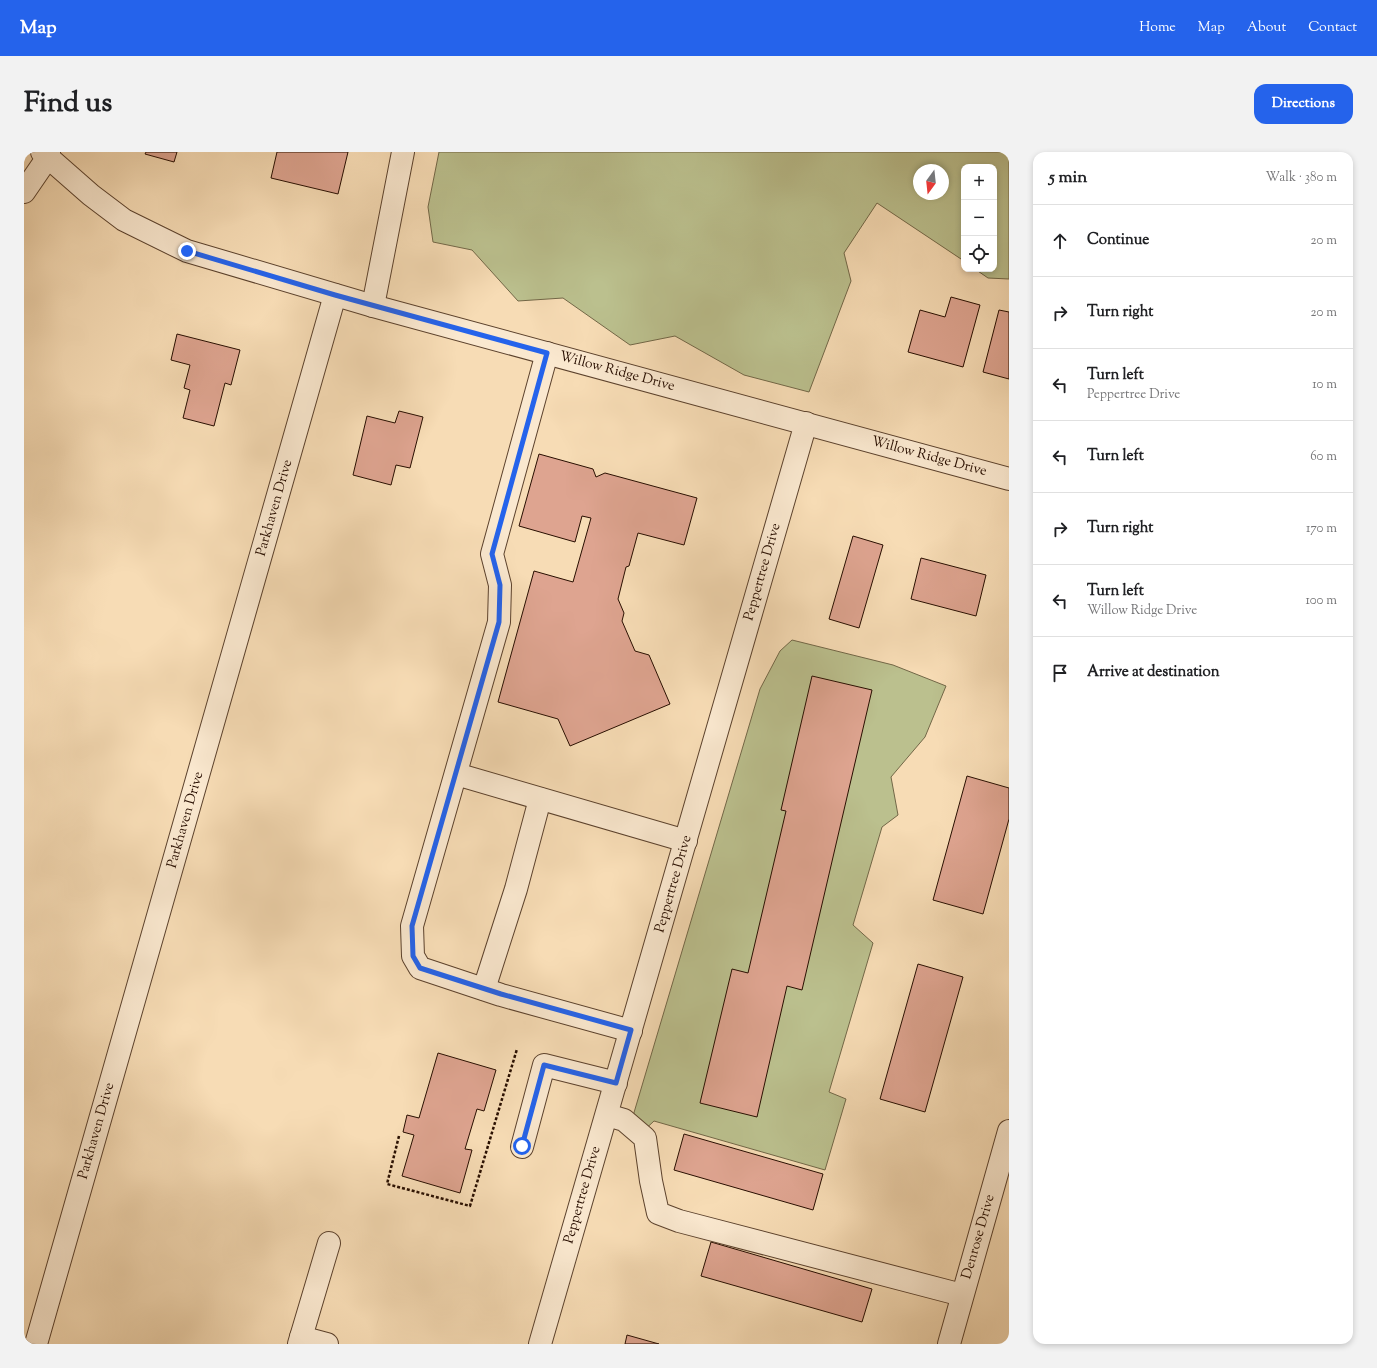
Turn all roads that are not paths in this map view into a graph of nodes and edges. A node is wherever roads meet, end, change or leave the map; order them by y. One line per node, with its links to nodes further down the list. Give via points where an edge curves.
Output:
1 (403, 152): 5 (street)
2 (46, 154): 3 (street); 4 (street, Willow Ridge Drive, via 91,196 124,220 187,251)
3 (24, 192)
4 (335, 295): 5 (street, Willow Ridge Drive); 21 (street, Parkhaven Drive)
5 (374, 306): 6 (street, Willow Ridge Drive)
6 (547, 353): 7 (street, Willow Ridge Drive); 9 (street, via 492,554 500,585 499,622)
7 (806, 423): 8 (street, Willow Ridge Drive); 11 (street, Peppertree Drive)
8 (1009, 479)
9 (456, 774): 10 (street); 12 (street, via 412,926 413,956 420,968)
10 (540, 799): 11 (street); 12 (street, via 516,889)
11 (686, 841): 13 (street, Peppertree Drive)
12 (484, 989): 13 (street)
13 (631, 1030): 14 (street, Peppertree Drive)
14 (616, 1083): 15 (street, Peppertree Drive); 17 (street, via 544,1065)
15 (607, 1115): 19 (street, via 624,1120 645,1138 658,1213 679,1221); 23 (street, Peppertree Drive)
16 (1009, 1131): 19 (street, Denrose Drive)
17 (522, 1146)
18 (329, 1243): 20 (street)
19 (962, 1295): 24 (street, Denrose Drive)
20 (300, 1340): 22 (street)
21 (36, 1344)
22 (327, 1344)
23 (540, 1344)
24 (948, 1344)

